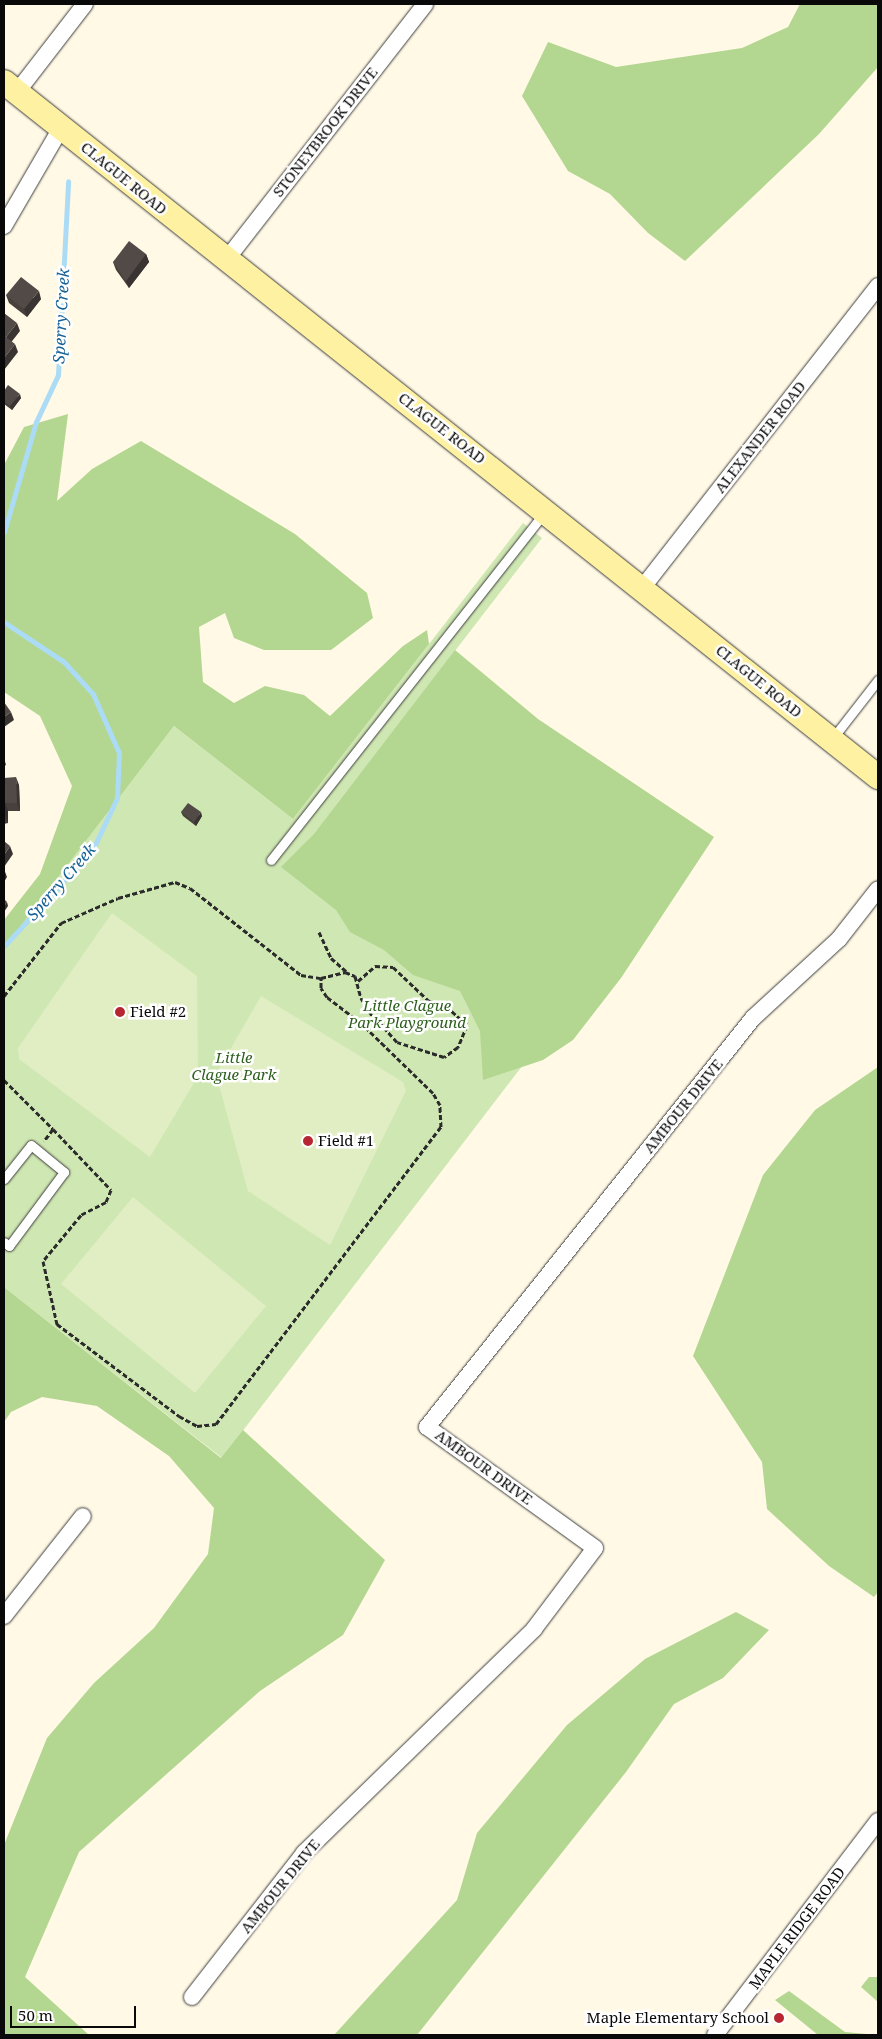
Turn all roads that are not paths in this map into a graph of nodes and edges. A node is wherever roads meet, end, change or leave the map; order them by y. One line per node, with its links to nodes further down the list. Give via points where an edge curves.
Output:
1 (85, 4): 3 (street)
2 (425, 4): 6 (street, STONEYBROOK DRIVE)
3 (10, 87): 4 (main road, CLAGUE ROAD)
4 (61, 128): 5 (street); 6 (main road, CLAGUE ROAD)
5 (4, 226)
6 (226, 260): 8 (main road, CLAGUE ROAD)
7 (878, 286): 9 (street, ALEXANDER ROAD)
8 (546, 509): 9 (main road, CLAGUE ROAD); 13 (lane)
9 (642, 587): 11 (main road, CLAGUE ROAD)
10 (878, 680): 11 (lane)
11 (832, 740): 12 (main road, CLAGUE ROAD)
12 (878, 777)
13 (272, 860)
14 (878, 889): 20 (street, AMBOUR DRIVE, via 839,939 753,1018 428,1427 595,1548 534,1629 304,1852)
15 (4, 1179): 16 (lane, via 31,1145 64,1172 9,1246)
16 (4, 1242)
17 (83, 1516): 18 (street)
18 (4, 1616)
19 (878, 1821): 21 (street, MAPLE RIDGE ROAD)
20 (192, 1997)
21 (715, 2035)

